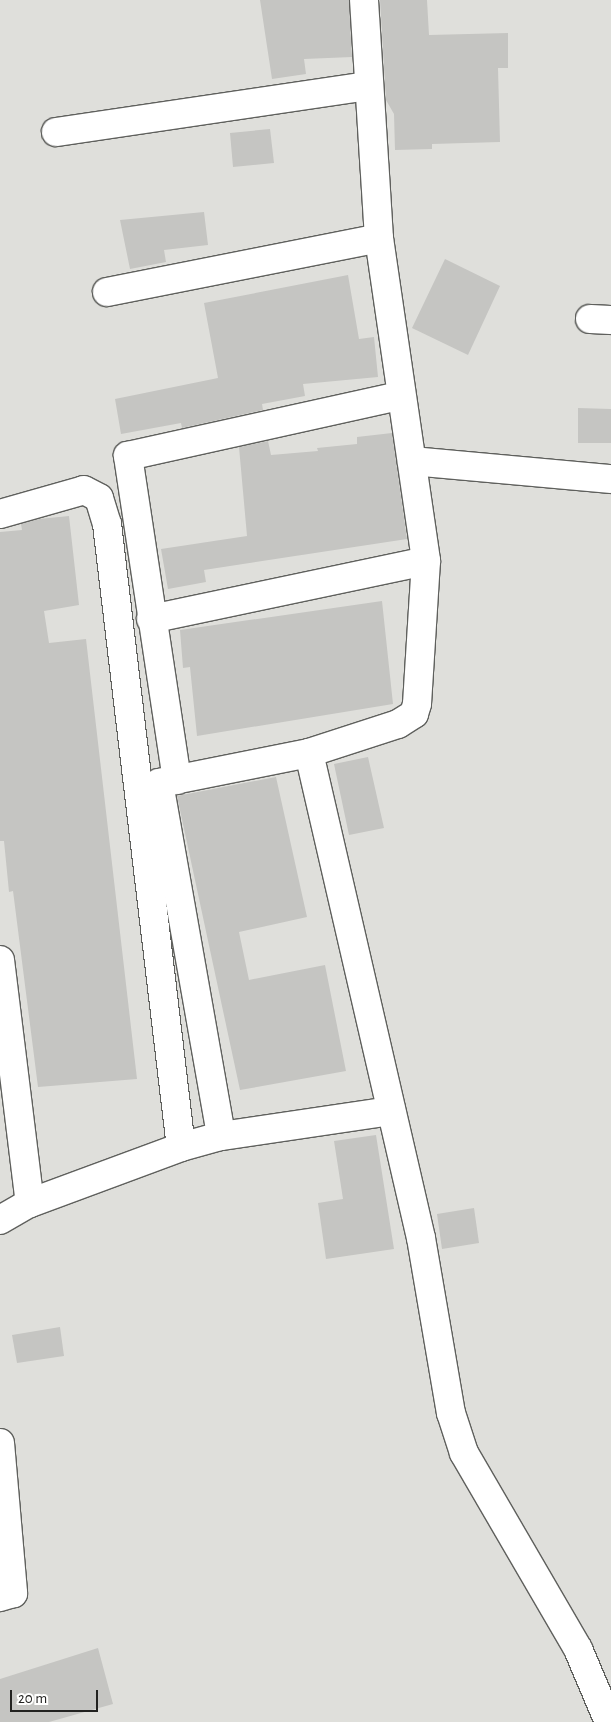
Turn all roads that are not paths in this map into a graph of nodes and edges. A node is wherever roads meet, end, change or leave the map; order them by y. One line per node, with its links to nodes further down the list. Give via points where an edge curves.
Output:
1 (364, 0): 2 (street)
2 (368, 86): 3 (street); 4 (street)
3 (56, 132)
4 (379, 238): 5 (street); 6 (street)
5 (107, 292)
6 (399, 396): 7 (street); 11 (street, via 128,456)
7 (412, 461): 8 (street); 10 (street)
8 (611, 479)
9 (0, 514): 13 (street, via 84,490 98,498 107,524)
10 (426, 561): 11 (street); 12 (street, via 414,714 398,724)
11 (151, 618): 13 (street)
12 (309, 753): 13 (street); 15 (street)
13 (158, 783): 16 (street); 17 (street)
14 (0, 960): 18 (street)
15 (391, 1111): 16 (street); 22 (street, via 421,1238 451,1413 464,1453 578,1649)
16 (220, 1136): 17 (street)
17 (181, 1147): 18 (street)
18 (30, 1202): 19 (street)
19 (0, 1220)
20 (0, 1443): 21 (street, via 13,1593)
21 (0, 1597)
22 (609, 1722)

